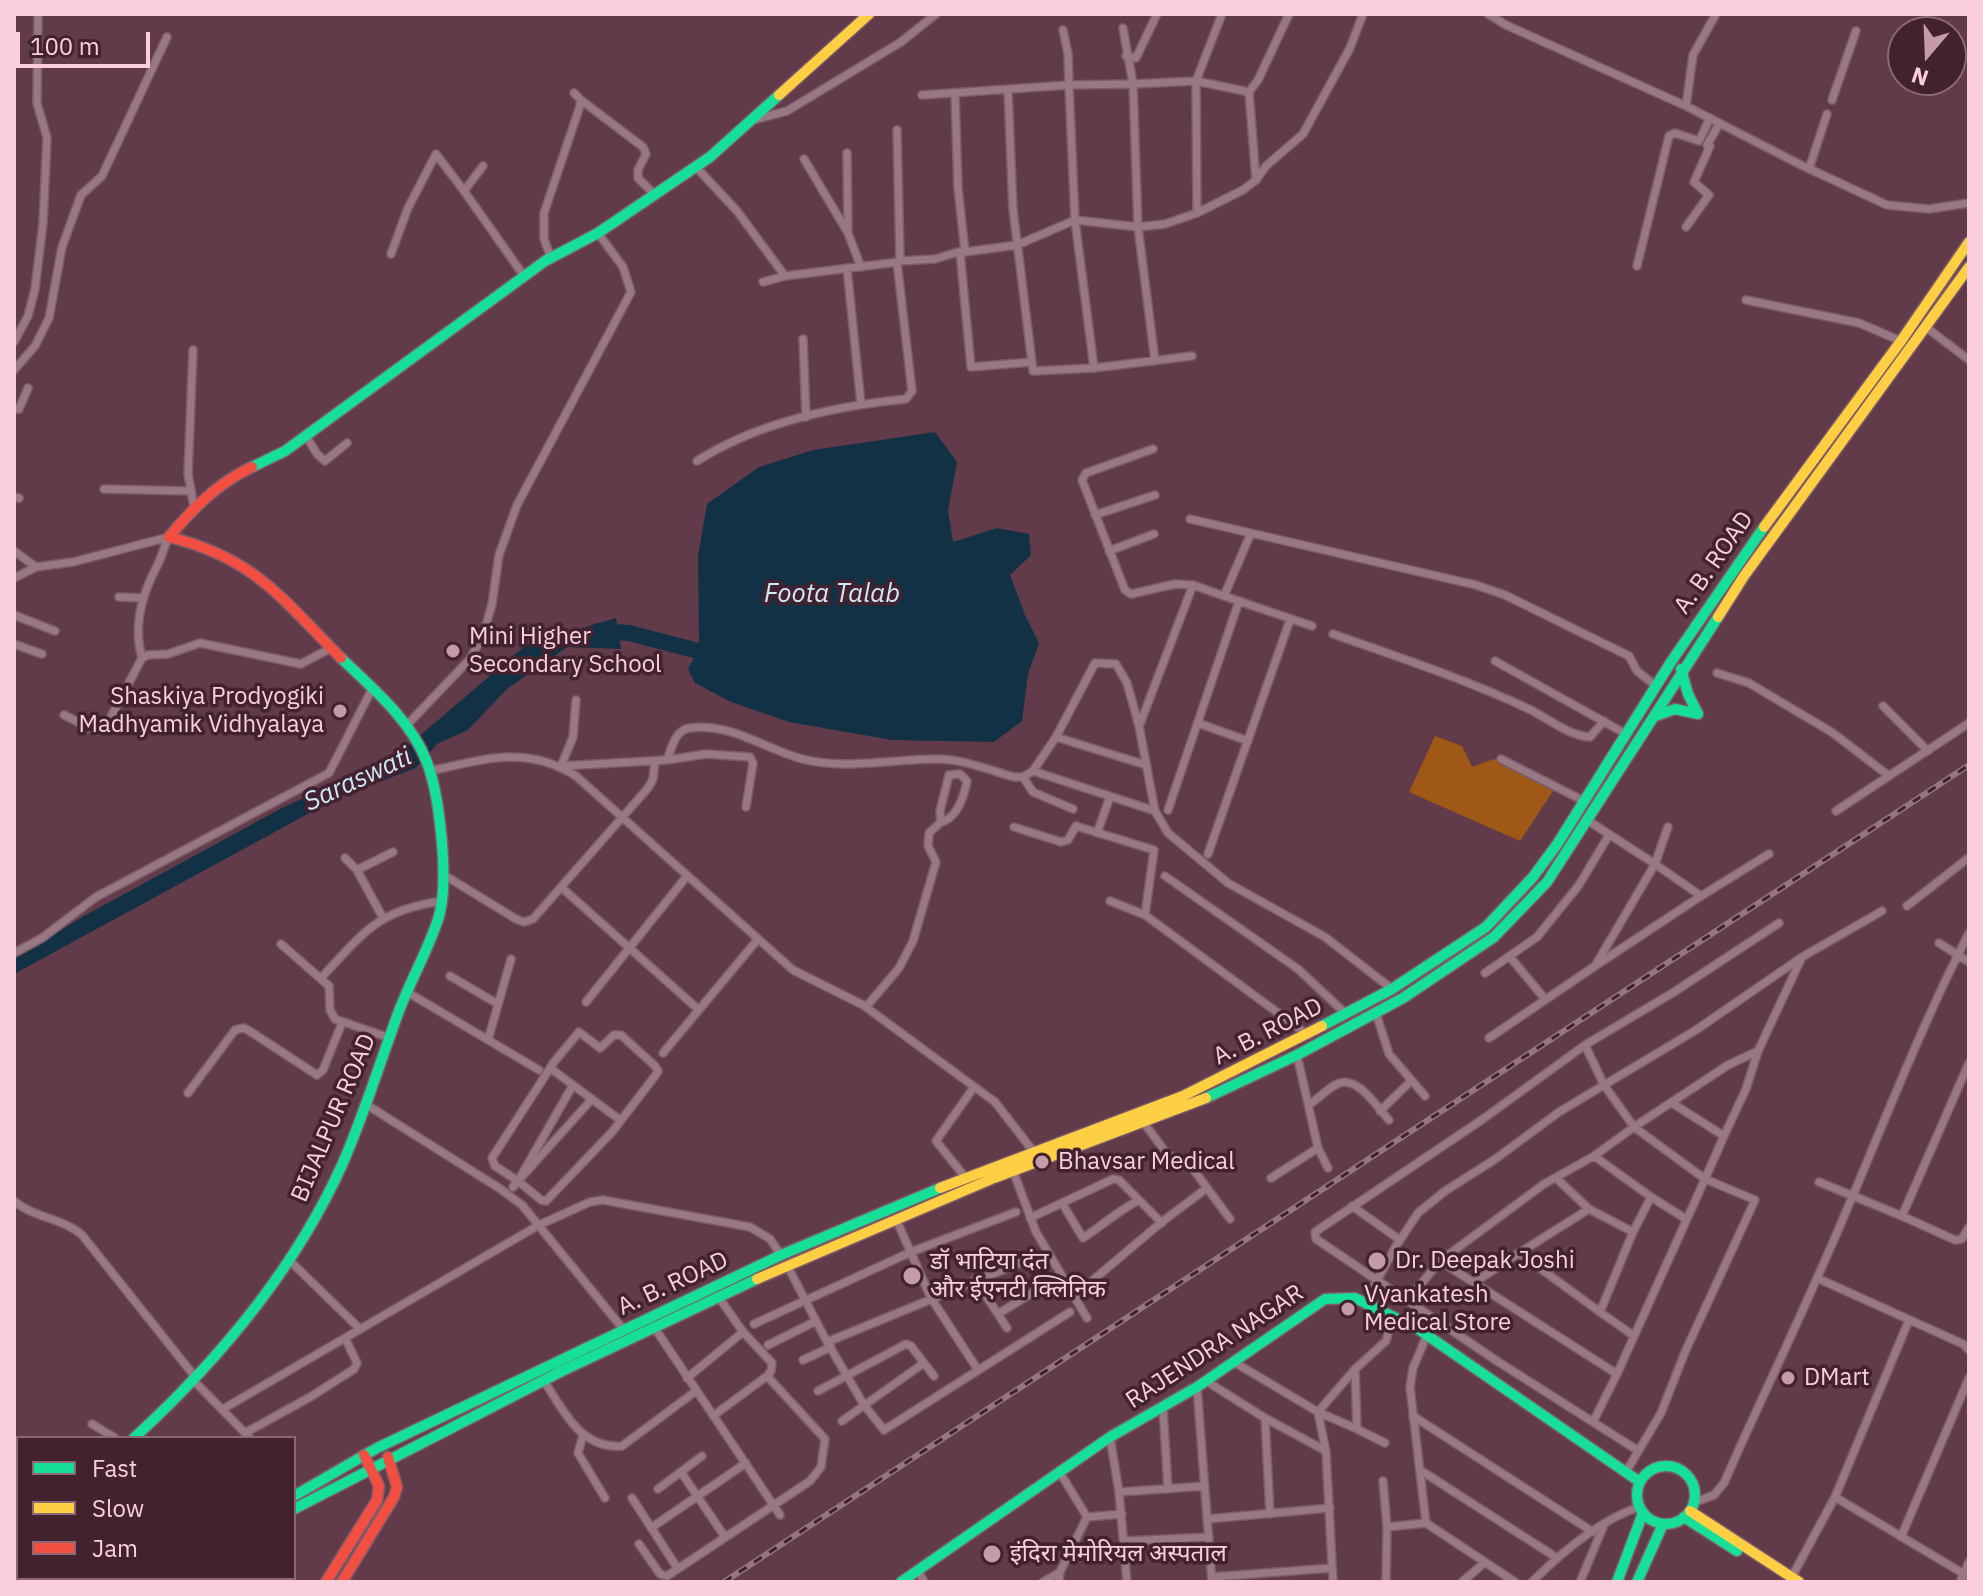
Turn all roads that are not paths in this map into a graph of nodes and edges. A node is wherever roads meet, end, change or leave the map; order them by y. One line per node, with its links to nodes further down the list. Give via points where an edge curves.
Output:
1 (38, 14): 63 (street, via 37,103 47,138 43,223 35,289)
2 (869, 14): 28 (main road)
3 (936, 14): 28 (street, via 901,42 787,111)
4 (1157, 14): 14 (street, via 1136,58)
5 (1222, 14): 15 (street)
6 (1289, 14): 19 (street)
7 (1363, 14): 36 (street, via 1303,134)
8 (1488, 14): 25 (street)
9 (1716, 14): 25 (street, via 1693,55)
10 (1123, 28): 14 (street)
11 (1063, 30): 17 (street)
12 (1856, 31): 24 (street)
13 (167, 37): 70 (street, via 102,176 81,195 62,247 43,332)
14 (1126, 56): 16 (street)
15 (1196, 81): 16 (street); 19 (street); 40 (street)
16 (1133, 84): 17 (street); 42 (street)
17 (1069, 85): 18 (street); 41 (street)
18 (1008, 91): 21 (street); 47 (street)
19 (1249, 92): 36 (street)
20 (574, 93): 23 (street)
21 (955, 94): 22 (street); 48 (street)
22 (922, 95)
23 (581, 100): 38 (street, via 643,147 646,154 638,178); 50 (street, via 544,213)
24 (1832, 100)
25 (1686, 106): 27 (street)
26 (1827, 114): 35 (street)
27 (1710, 118): 29 (street); 52 (street, via 1699,141 1669,136)
28 (752, 120): 34 (main road)
29 (1720, 123): 35 (street); 43 (street, via 1694,182 1709,195)
30 (897, 130): 51 (street)
31 (847, 153): 45 (street)
32 (804, 159): 45 (street)
33 (483, 166): 37 (street)
34 (696, 167): 38 (main road); 57 (street)
35 (1809, 169): 39 (street, via 1887,205 1929,209)
36 (1256, 180): 40 (street)
37 (464, 191): 49 (street, via 436,154); 56 (street)
38 (655, 195): 44 (main road)
39 (1969, 203)
40 (1197, 213): 42 (street)
41 (1075, 220): 42 (street); 47 (street); 69 (street)
42 (1138, 227): 67 (street)
43 (1686, 227)
44 (598, 233): 50 (main road); 122 (street, via 623,267 631,292 517,505 499,555 483,636 470,659)
45 (848, 233): 53 (street)
46 (1969, 242): 62 (main road, A. B. ROAD)
47 (1017, 245): 48 (street); 68 (street)
48 (962, 252): 51 (street); 68 (street, via 971,367)
49 (391, 254)
50 (551, 258): 56 (main road)
51 (898, 262): 53 (street); 72 (street, via 912,391 906,399)
52 (1637, 266)
53 (861, 267): 55 (street)
54 (1969, 267): 60 (main road, A. B. ROAD)
55 (847, 268): 57 (street); 72 (street)
56 (524, 276): 75 (main road)
57 (785, 276): 58 (street)
58 (763, 282)
59 (1746, 300): 62 (street, via 1859,323)
60 (1927, 328): 66 (street); 108 (main road, A. B. ROAD, via 1744,576)
61 (803, 339): 74 (street)
62 (1901, 341): 107 (main road, A. B. ROAD)
63 (14, 342)
64 (193, 350): 80 (street)
65 (1192, 356): 67 (street)
66 (1969, 360)
67 (1155, 361): 69 (street)
68 (1032, 362): 69 (street, via 1033,371)
69 (1094, 368)
70 (14, 370)
71 (28, 388): 73 (street, via 19,409)
72 (861, 404): 74 (street)
73 (14, 409)
74 (806, 417): 78 (street, via 724,444)
75 (306, 436): 76 (street, via 325,461); 82 (main road, via 235,475)
76 (347, 443)
77 (1153, 449): 83 (street, via 1083,476)
78 (697, 461)
79 (104, 489): 80 (street)
80 (191, 491): 82 (street)
81 (1155, 495): 83 (street)
82 (194, 507): 87 (main road)
83 (1095, 515): 89 (street)
84 (1190, 519): 85 (street)
85 (1251, 533): 93 (street); 110 (street, via 1505,595 1629,656 1637,671)
86 (1154, 534): 89 (street)
87 (169, 537): 90 (street); 95 (street); 103 (main road, BIJALPUR ROAD, via 220,550 253,570)
88 (14, 551): 90 (street)
89 (1109, 551): 92 (street, via 1131,594)
90 (36, 567): 91 (street)
91 (14, 578)
92 (1193, 585): 93 (street); 121 (street)
93 (1224, 596): 96 (street)
94 (119, 597): 95 (street)
95 (143, 598): 105 (street, via 138,643)
96 (1239, 601): 98 (street); 119 (street)
97 (14, 615): 100 (street)
98 (1290, 620): 99 (street); 125 (street)
99 (1312, 626)
100 (55, 631)
101 (1333, 634): 118 (street, via 1443,673 1578,735 1590,737)
102 (14, 644): 104 (street)
103 (331, 648): 105 (street, via 301,664 200,643); 111 (main road, BIJALPUR ROAD)
104 (42, 654)
105 (142, 658): 116 (street, via 105,728 96,731)
106 (1495, 661): 118 (street)
107 (1671, 662): 108 (main road); 110 (main road, A. B. ROAD)
108 (1683, 670): 112 (main road, A. B. ROAD); 117 (main road, via 1698,714 1675,709)
109 (1717, 673): 134 (street, via 1749,683 1833,733)
110 (1656, 686): 112 (main road); 115 (main road, A. B. ROAD)
111 (372, 689): 122 (main road, BIJALPUR ROAD); 174 (street, via 329,773 96,897)
112 (1668, 694): 117 (main road, A. B. ROAD)
113 (576, 700): 131 (street, via 573,737)
114 (1883, 706): 126 (street)
115 (1642, 708): 117 (main road); 123 (main road, A. B. ROAD)
116 (64, 715)
117 (1655, 716): 144 (main road, A. B. ROAD)
118 (1604, 721): 123 (street)
119 (1198, 723): 125 (street); 140 (street)
120 (1969, 723): 126 (street)
121 (1139, 726): 124 (street, via 1122,672 1116,664 1095,663); 130 (street)
122 (408, 729): 132 (main road, BIJALPUR ROAD)
123 (1626, 734): 137 (main road, A. B. ROAD)
124 (1056, 737): 130 (street); 133 (street)
125 (1248, 741): 151 (street)
126 (1928, 751): 134 (street)
127 (1501, 759): 137 (street)
128 (667, 760): 129 (street); 135 (street, via 678,732 703,727 811,761 948,760); 138 (street, via 706,754 750,757)
129 (655, 761): 131 (street); 143 (street, via 652,783)
130 (1146, 765): 141 (street)
131 (561, 766): 132 (street, via 501,756); 143 (street)
132 (429, 771): 157 (main road, BIJALPUR ROAD)
133 (1033, 771): 135 (street); 136 (street)
134 (1889, 776): 142 (street)
135 (1023, 777): 139 (street, via 1037,794)
136 (1110, 797): 141 (street); 148 (street)
137 (1584, 801): 184 (main road, A. B. ROAD, via 1510,904 1486,927)
138 (746, 807)
139 (1073, 809)
140 (1168, 810)
141 (1155, 811): 184 (street, via 1168,833 1228,883 1325,937)
142 (1836, 811)
143 (622, 817): 158 (street); 160 (street)
144 (1587, 820): 149 (street); 191 (main road, A. B. ROAD, via 1547,882 1494,937)
145 (941, 822): 145 (street, via 946,779 960,774 966,788 954,815); 189 (street, via 927,839 936,862 913,941 899,968)
146 (1014, 827): 148 (street, via 1061,842 1076,826)
147 (1668, 827): 155 (street)
148 (1097, 833): 166 (street, via 1154,850)
149 (1609, 835): 155 (street); 176 (street, via 1537,937)
150 (393, 852): 156 (street)
151 (1208, 854)
152 (1769, 854): 161 (street)
153 (345, 858): 156 (street)
154 (1968, 859): 164 (street)
155 (1655, 864): 161 (street); 180 (street)
156 (357, 870): 167 (street)
157 (444, 875): 160 (street, via 524,922 533,919); 162 (main road, BIJALPUR ROAD)
158 (687, 876): 170 (street); 173 (street)
159 (1165, 876): 192 (street, via 1298,969)
160 (561, 887): 173 (street)
161 (1701, 896): 180 (street)
162 (442, 901): 167 (street, via 408,906); 185 (main road, BIJALPUR ROAD)
163 (1110, 901): 166 (street)
164 (1907, 906)
165 (1882, 911): 177 (street)
166 (1145, 915): 194 (street)
167 (383, 918): 183 (street)
168 (1779, 923): 198 (street)
169 (1969, 933): 175 (street)
170 (758, 939): 189 (street, via 793,970); 190 (street)
171 (1939, 943): 175 (street)
172 (281, 944): 183 (street)
173 (629, 948): 187 (street); 190 (street)
174 (14, 953)
175 (1958, 955): 179 (street); 233 (street)
176 (1510, 957): 181 (street); 186 (street)
177 (1802, 957): 199 (street); 207 (street)
178 (511, 959): 188 (street)
179 (1969, 962)
180 (1595, 966): 186 (street)
181 (1485, 973)
182 (450, 976): 188 (street)
183 (322, 977): 193 (street, via 330,991 331,1014)
184 (1392, 989): 192 (main road, A. B. ROAD)
185 (407, 992): 195 (main road, BIJALPUR ROAD); 197 (street)
186 (1545, 999): 196 (street)
187 (586, 1002)
188 (498, 1004): 197 (street)
189 (866, 1007): 208 (street)
190 (699, 1010): 200 (street)
191 (1376, 1013): 201 (main road, A. B. ROAD); 205 (street, via 1389,1054)
192 (1346, 1014): 194 (main road, A. B. ROAD)
193 (342, 1023): 195 (street); 209 (street, via 317,1075 248,1030 235,1030)
194 (1308, 1035): 222 (main road, A. B. ROAD, via 1183,1096)
195 (390, 1038): 214 (main road, BIJALPUR ROAD)
196 (1489, 1038)
197 (488, 1040): 204 (street)
198 (1585, 1045): 207 (street); 238 (street)
199 (1758, 1051): 212 (street); 220 (street)
200 (663, 1053)
201 (1297, 1055): 213 (street); 218 (main road, A. B. ROAD)
202 (1969, 1063): 241 (street)
203 (550, 1068): 206 (street); 216 (street, via 579,1032 600,1048 621,1035 658,1071); 231 (street, via 492,1158)
204 (539, 1070)
205 (1411, 1081): 210 (street); 215 (street)
206 (573, 1085): 211 (street); 231 (street)
207 (1604, 1085): 219 (street); 250 (street, via 1445,1191 1418,1213)
208 (974, 1087): 222 (street, via 995,1102); 226 (street, via 936,1141)
209 (188, 1093)
210 (1425, 1096)
211 (592, 1099): 216 (street); 231 (street)
212 (1672, 1103): 219 (street); 220 (street)
213 (1310, 1104): 215 (street, via 1346,1082); 221 (street)
214 (367, 1105): 231 (street); 253 (main road, BIJALPUR ROAD, via 332,1185)
215 (1380, 1111): 217 (street)
216 (620, 1120): 231 (street, via 546,1201)
217 (1389, 1120)
218 (1144, 1123): 225 (main road, A. B. ROAD); 232 (street, via 1164,1151 1186,1162)
219 (1634, 1127): 223 (street); 229 (street)
220 (1724, 1136): 229 (street)
221 (1318, 1148): 224 (street); 227 (street)
222 (1033, 1151): 226 (main road, A. B. ROAD)
223 (1594, 1156): 228 (street); 234 (street)
224 (1328, 1168)
225 (1013, 1171): 242 (street); 243 (main road, A. B. ROAD)
226 (965, 1177): 254 (main road, A. B. ROAD)
227 (1271, 1178)
228 (1556, 1178): 239 (street); 255 (street)
229 (1705, 1179): 245 (street); 319 (street, via 1755,1200 1661,1413)
230 (1819, 1182): 233 (street)
231 (513, 1188): 247 (street)
232 (1207, 1188): 244 (street); 246 (street)
233 (1852, 1194): 241 (street); 256 (street)
234 (1651, 1197): 245 (street); 249 (street)
235 (14, 1201): 296 (street, via 76,1229)
236 (1138, 1201): 237 (street, via 1113,1179); 237 (street, via 1083,1238); 246 (street)
237 (1062, 1203): 242 (street)
238 (1352, 1206): 250 (street); 258 (street, via 1315,1236)
239 (1589, 1209): 249 (street); 252 (street)
240 (1016, 1212): 251 (street)
241 (1902, 1216): 248 (street, via 1955,1240 1962,1239)
242 (1030, 1218): 261 (street)
243 (896, 1219): 251 (street); 254 (main road, A. B. ROAD)
244 (1230, 1219)
245 (1686, 1219): 280 (street)
246 (1162, 1223): 261 (street)
247 (539, 1225): 254 (street, via 603,1200 750,1227 770,1239); 276 (street); 277 (street)
248 (1969, 1227)
249 (1633, 1232): 267 (street)
250 (1400, 1240): 258 (street)
251 (911, 1252): 262 (street); 263 (street)
252 (1519, 1253): 259 (street); 267 (street)
253 (289, 1260): 276 (street); 296 (main road, BIJALPUR ROAD, via 251,1317)
254 (784, 1260): 260 (main road, A. B. ROAD); 263 (street); 277 (main road, A. B. ROAD)
255 (1440, 1261): 259 (street); 264 (street)
256 (1817, 1278): 271 (street); 345 (street, via 1724,1483)
257 (975, 1279): 262 (street); 268 (street); 268 (street, via 1038,1260 1047,1276 1045,1285)
258 (1377, 1281): 264 (street); 265 (street)
259 (1475, 1282): 291 (street)
260 (718, 1296): 274 (main road, A. B. ROAD); 278 (street)
261 (1074, 1296): 270 (street)
262 (931, 1298): 283 (street); 289 (street)
263 (805, 1300): 272 (street); 273 (street)
264 (1407, 1301): 309 (street)
265 (1365, 1302): 269 (main road, RAJENDRA NAGAR); 286 (main road, RAJENDRA NAGAR, via 1325,1299)
266 (1070, 1312): 289 (street)
267 (1600, 1312): 280 (street)
268 (998, 1314): 275 (street)
269 (1393, 1315): 279 (main road, RAJENDRA NAGAR); 288 (street, via 1386,1341)
270 (1087, 1318)
271 (1909, 1320): 284 (street); 338 (street)
272 (816, 1321): 282 (street); 283 (street)
273 (754, 1324)
274 (654, 1327): 294 (street); 297 (main road, A. B. ROAD)
275 (1007, 1328)
276 (360, 1329): 281 (street)
277 (623, 1329): 318 (main road, A. B. ROAD)
278 (743, 1332): 292 (street, via 772,1363); 294 (street)
279 (1427, 1335): 306 (street, via 1411,1378); 329 (main road, RAJENDRA NAGAR)
280 (1634, 1336): 291 (street)
281 (345, 1338): 303 (street); 312 (street, via 357,1363 354,1369)
282 (768, 1345)
283 (829, 1345): 285 (street); 290 (street)
284 (1969, 1350)
285 (803, 1360)
286 (1234, 1362): 298 (main road, RAJENDRA NAGAR); 304 (street)
287 (924, 1363): 290 (street, via 906,1344); 293 (street); 301 (street)
288 (1355, 1369): 304 (street); 311 (street)
289 (978, 1370): 301 (street, via 887,1429 880,1428)
290 (847, 1374): 300 (street); 301 (street)
291 (1617, 1374): 309 (street)
292 (767, 1376): 305 (street); 341 (street, via 825,1439 817,1473)
293 (934, 1376)
294 (687, 1378): 299 (street)
295 (1969, 1378): 359 (street)
296 (194, 1379): 303 (street); 315 (main road, BIJALPUR ROAD)
297 (544, 1381): 313 (street); 323 (main road, A. B. ROAD)
298 (1202, 1384): 302 (main road, RAJENDRA NAGAR); 307 (street); 332 (street)
299 (696, 1391): 305 (street); 313 (street, via 622,1446)
300 (818, 1391)
301 (864, 1405): 308 (street)
302 (1163, 1408): 316 (main road, RAJENDRA NAGAR); 334 (street)
303 (223, 1409): 312 (street)
304 (1318, 1412): 311 (street); 320 (street)
305 (713, 1416): 324 (street)
306 (1413, 1416): 326 (street); 356 (street)
307 (1265, 1418): 320 (street); 347 (street)
308 (842, 1421)
309 (1593, 1422): 319 (street)
310 (92, 1424): 314 (street)
311 (1357, 1429): 317 (street)
312 (247, 1435)
313 (583, 1435): 339 (street, via 578,1453)
314 (112, 1436)
315 (136, 1436)
316 (1110, 1437): 327 (main road, RAJENDRA NAGAR); 336 (street)
317 (1385, 1443)
318 (381, 1446): 321 (main road, A. B. ROAD); 323 (main road)
319 (1637, 1450): 329 (street)
320 (1326, 1452): 343 (street)
321 (364, 1455): 325 (main road); 335 (main road, A. B. ROAD)
322 (702, 1456): 328 (street)
323 (390, 1461): 325 (main road, A. B. ROAD); 369 (main road, via 397,1487 394,1497)
324 (746, 1463): 337 (street); 341 (street)
325 (373, 1470): 342 (main road); 373 (main road, via 377,1500)
326 (1420, 1470): 352 (street); 362 (street)
327 (1059, 1471): 349 (street); 367 (main road, RAJENDRA NAGAR)
328 (681, 1472): 333 (street); 337 (street)
329 (1626, 1472): 331 (main road, RAJENDRA NAGAR)
330 (1383, 1481): 354 (street)
331 (1640, 1482): 344 (main road); 345 (main road, via 1658,1467 1674,1468 1693,1485)
332 (1205, 1486): 334 (street); 350 (street)
333 (658, 1489)
334 (1168, 1489): 336 (street)
335 (296, 1491)
336 (1119, 1492): 346 (street)
337 (698, 1496): 355 (street); 357 (street)
338 (1835, 1497): 359 (street); 372 (street)
339 (605, 1498)
340 (632, 1498): 355 (street)
341 (774, 1504): 348 (street); 357 (street)
342 (296, 1508)
343 (1330, 1508): 347 (street); 365 (street)
344 (1641, 1510): 351 (street); 353 (main road); 385 (main road)
345 (1689, 1510): 353 (main road, via 1674,1523); 372 (main road)
346 (1122, 1514): 349 (street); 360 (street)
347 (1270, 1514): 350 (street)
348 (780, 1515)
349 (1087, 1517): 368 (street)
350 (1207, 1519): 358 (street)
351 (1606, 1522): 356 (street); 384 (street)
352 (1426, 1523): 354 (street); 364 (street)
353 (1663, 1524): 386 (main road)
354 (1387, 1527): 380 (street)
355 (651, 1528): 366 (street)
356 (1593, 1532): 362 (street)
357 (725, 1537): 366 (street)
358 (1209, 1537): 360 (street); 371 (street)
359 (1901, 1537): 370 (street)
360 (1125, 1541): 378 (street)
361 (639, 1544): 366 (street, via 662,1576)
362 (1557, 1558): 383 (street)
363 (1969, 1562): 370 (street)
364 (1484, 1563): 381 (street); 382 (street)
365 (1332, 1568): 371 (street); 379 (street)
366 (678, 1569)
367 (918, 1570): 374 (main road, RAJENDRA NAGAR); 375 (street)
368 (1060, 1572): 376 (street); 377 (street)
369 (346, 1577)
370 (1964, 1578)
371 (1212, 1580)
372 (1792, 1581)
373 (326, 1582)
374 (901, 1582)
375 (924, 1582)
376 (1043, 1582)
377 (1059, 1582)
378 (1127, 1582)
379 (1333, 1582)
380 (1386, 1582)
381 (1462, 1582)
382 (1515, 1582)
383 (1532, 1582)
384 (1580, 1582)
385 (1617, 1582)
386 (1637, 1582)

